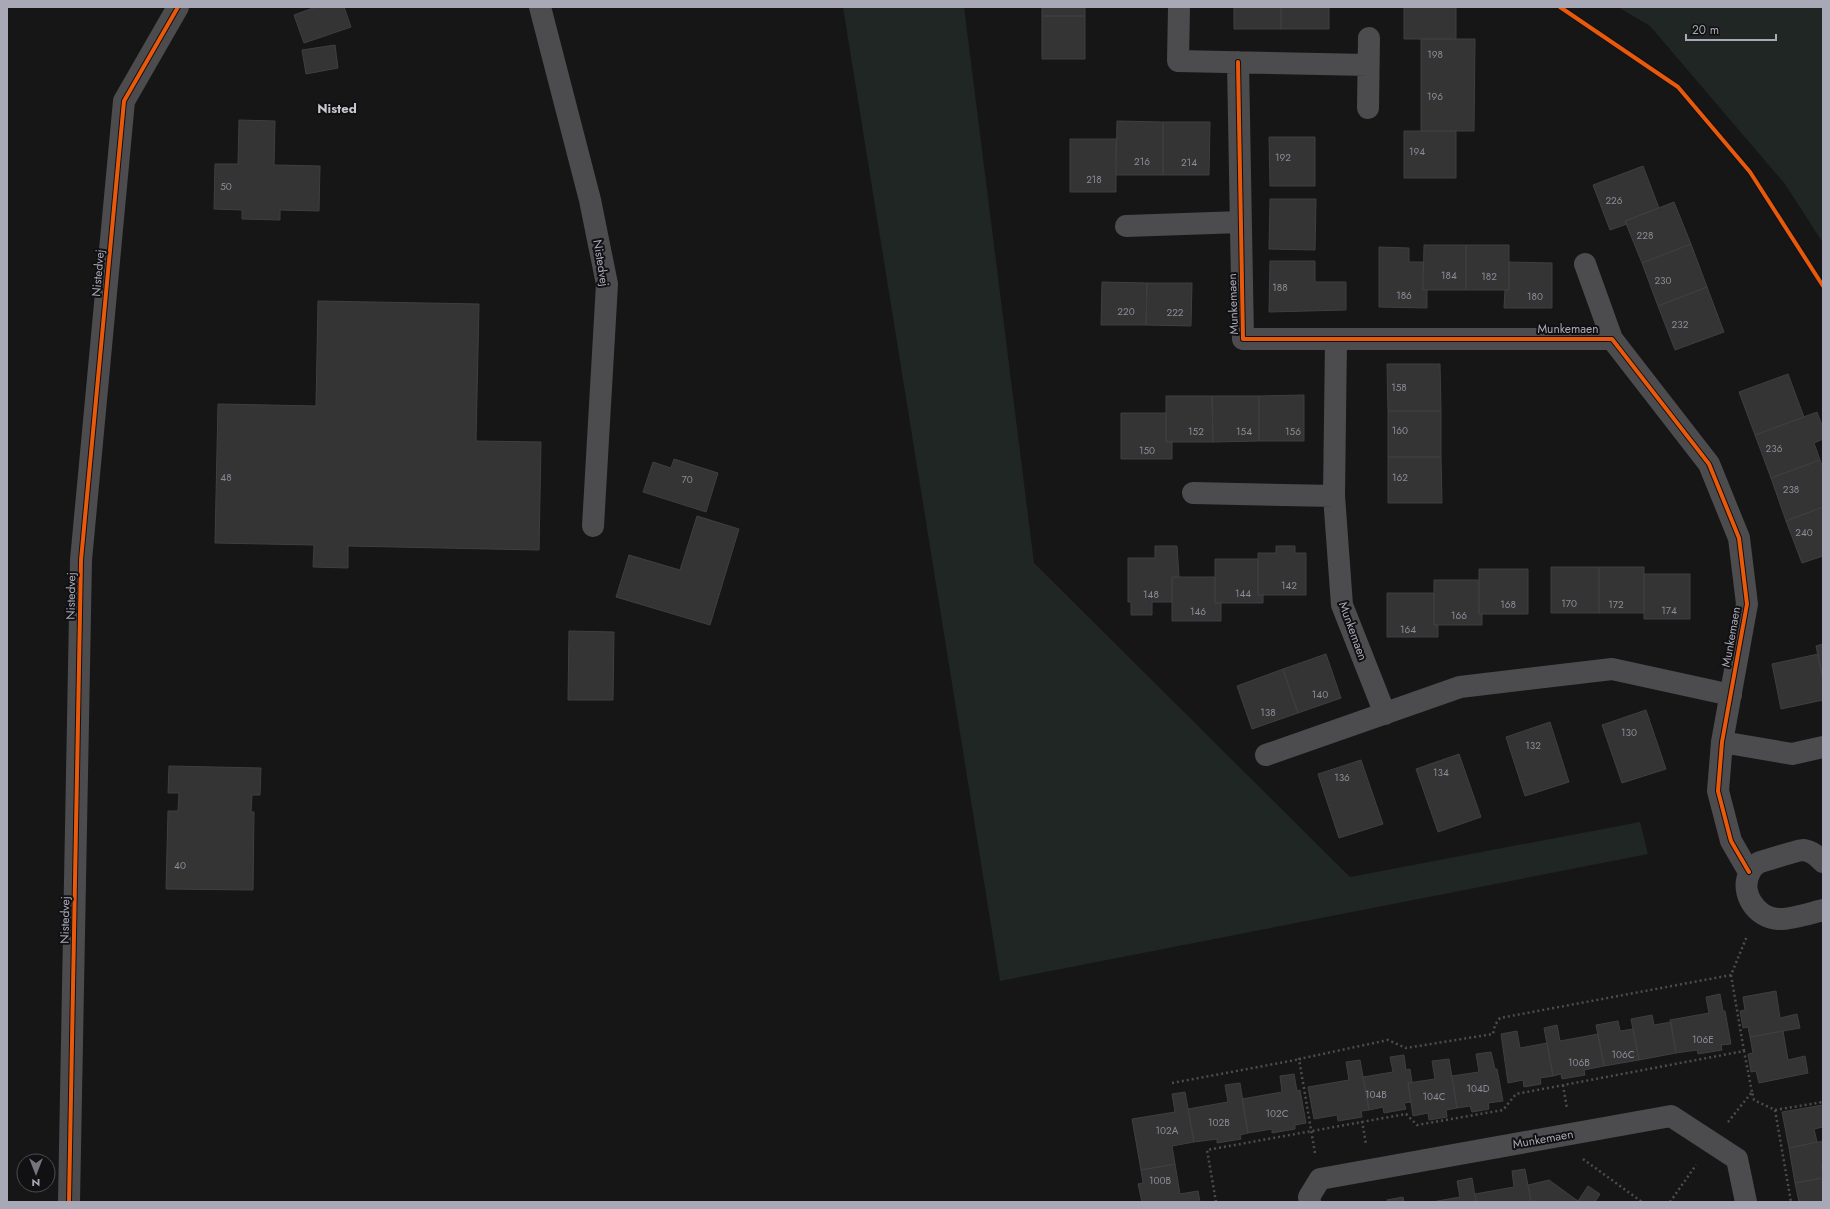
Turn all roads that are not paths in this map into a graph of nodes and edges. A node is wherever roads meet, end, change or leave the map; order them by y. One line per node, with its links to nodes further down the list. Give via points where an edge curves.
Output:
1 (178, 7): 24 (street, Nistedvej, via 124,101 81,568)
2 (540, 7): 15 (street, Nistedvej, via 590,200 606,284)
3 (1179, 7): 5 (street, via 1178,61)
4 (1369, 38): 6 (street)
5 (1238, 62): 6 (street); 8 (street, Munkemaen)
6 (1368, 65): 7 (street)
7 (1368, 108)
8 (1241, 222): 9 (street); 11 (street, Munkemaen, via 1243,340)
9 (1126, 226)
10 (1585, 264): 12 (street, Munkemaen)
11 (1336, 340): 12 (street, Munkemaen); 14 (street, Munkemaen)
12 (1612, 340): 16 (street, Munkemaen, via 1709,464 1739,538 1747,604)
13 (1193, 493): 14 (street)
14 (1334, 496): 17 (street, Munkemaen, via 1342,605)
15 (593, 526)
16 (1731, 695): 17 (street, via 1612,669 1460,687); 18 (street, Munkemaen)
17 (1385, 714): 20 (street)
18 (1722, 742): 19 (street, via 1792,754); 22 (street, Munkemaen, via 1718,791 1731,841)
19 (1823, 747)
20 (1266, 755)
21 (1823, 862): 22 (street, via 1815,854 1802,850 1758,863)
22 (1749, 872): 23 (street, via 1747,887 1750,901 1756,911 1767,917 1779,920)
23 (1823, 910)
24 (69, 1202)
25 (1310, 1202): 26 (street, Munkemaen, via 1309,1197 1320,1179 1671,1116 1737,1159)
26 (1746, 1202)

